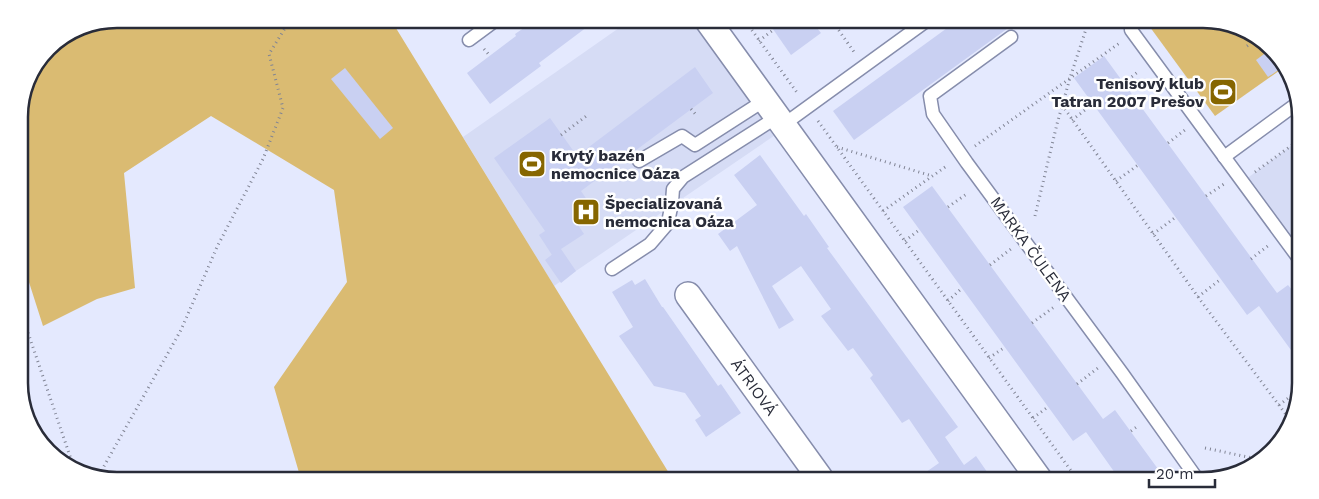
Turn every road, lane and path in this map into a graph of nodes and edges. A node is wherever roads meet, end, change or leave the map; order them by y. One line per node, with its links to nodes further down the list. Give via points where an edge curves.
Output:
1 (285, 28): 68 (path, via 269,54 283,108 263,159 217,247 181,330)
2 (485, 28): 11 (lane)
3 (712, 28): 23 (street)
4 (750, 28): 12 (path)
5 (837, 28): 15 (path)
6 (917, 28): 15 (lane)
7 (1086, 28): 16 (path)
8 (773, 30): 12 (path)
9 (1132, 31): 16 (path); 30 (lane)
10 (1011, 37): 29 (lane, MARKA ČULENA, via 930,96 933,114)
11 (469, 40)
12 (760, 41): 19 (path)
13 (1252, 42): 14 (path)
14 (1247, 46)
15 (864, 66): 19 (lane)
16 (1070, 78): 18 (path); 29 (path)
17 (1093, 104): 25 (path)
18 (1062, 106): 25 (path); 39 (path)
19 (808, 107): 23 (lane); 28 (path)
20 (1291, 108): 30 (lane)
21 (691, 109): 24 (path)
22 (589, 114): 26 (path)
23 (775, 114): 31 (lane, via 695,145 682,136); 47 (lane, via 683,177 673,189 668,223 650,244); 70 (street)
24 (697, 116)
25 (1072, 120): 34 (path)
26 (561, 135)
27 (1292, 145): 36 (path)
28 (836, 147): 33 (path); 38 (path)
29 (963, 154): 33 (path); 35 (lane, MARKA ČULENA)
30 (1224, 157): 36 (lane)
31 (639, 161)
32 (1138, 165): 34 (path)
33 (932, 176): 38 (path)
34 (1116, 181): 42 (path)
35 (982, 182): 37 (path); 43 (lane, MARKA ČULENA)
36 (1242, 182): 45 (lane)
37 (948, 207)
38 (883, 211): 44 (path)
39 (1035, 216)
40 (1176, 217): 42 (path)
41 (919, 230): 44 (path)
42 (1153, 234): 51 (path)
43 (1024, 239): 46 (path); 52 (lane, MARKA ČULENA)
44 (905, 241): 53 (path)
45 (1292, 249)
46 (990, 265)
47 (612, 269)
48 (1221, 279): 51 (path)
49 (962, 288): 53 (path)
50 (688, 295): 69 (street, ÁTRIOVÁ)
51 (1198, 297): 61 (path)
52 (1067, 298): 54 (path); 58 (lane, MARKA ČULENA)
53 (948, 300): 57 (path)
54 (1032, 323)
55 (28, 333): 67 (path)
56 (1005, 347): 57 (path)
57 (989, 358): 64 (path)
58 (1112, 358): 59 (path); 72 (lane, MARKA ČULENA)
59 (1077, 384)
60 (1290, 397): 61 (path)
61 (1279, 405): 63 (path)
62 (1048, 406): 64 (path)
63 (1286, 414)
64 (1032, 418): 71 (path)
65 (1205, 448): 66 (path)
66 (1250, 458)
67 (71, 459)
68 (102, 470)
69 (815, 471)
70 (1034, 471)
71 (1071, 471)
72 (1192, 471)

